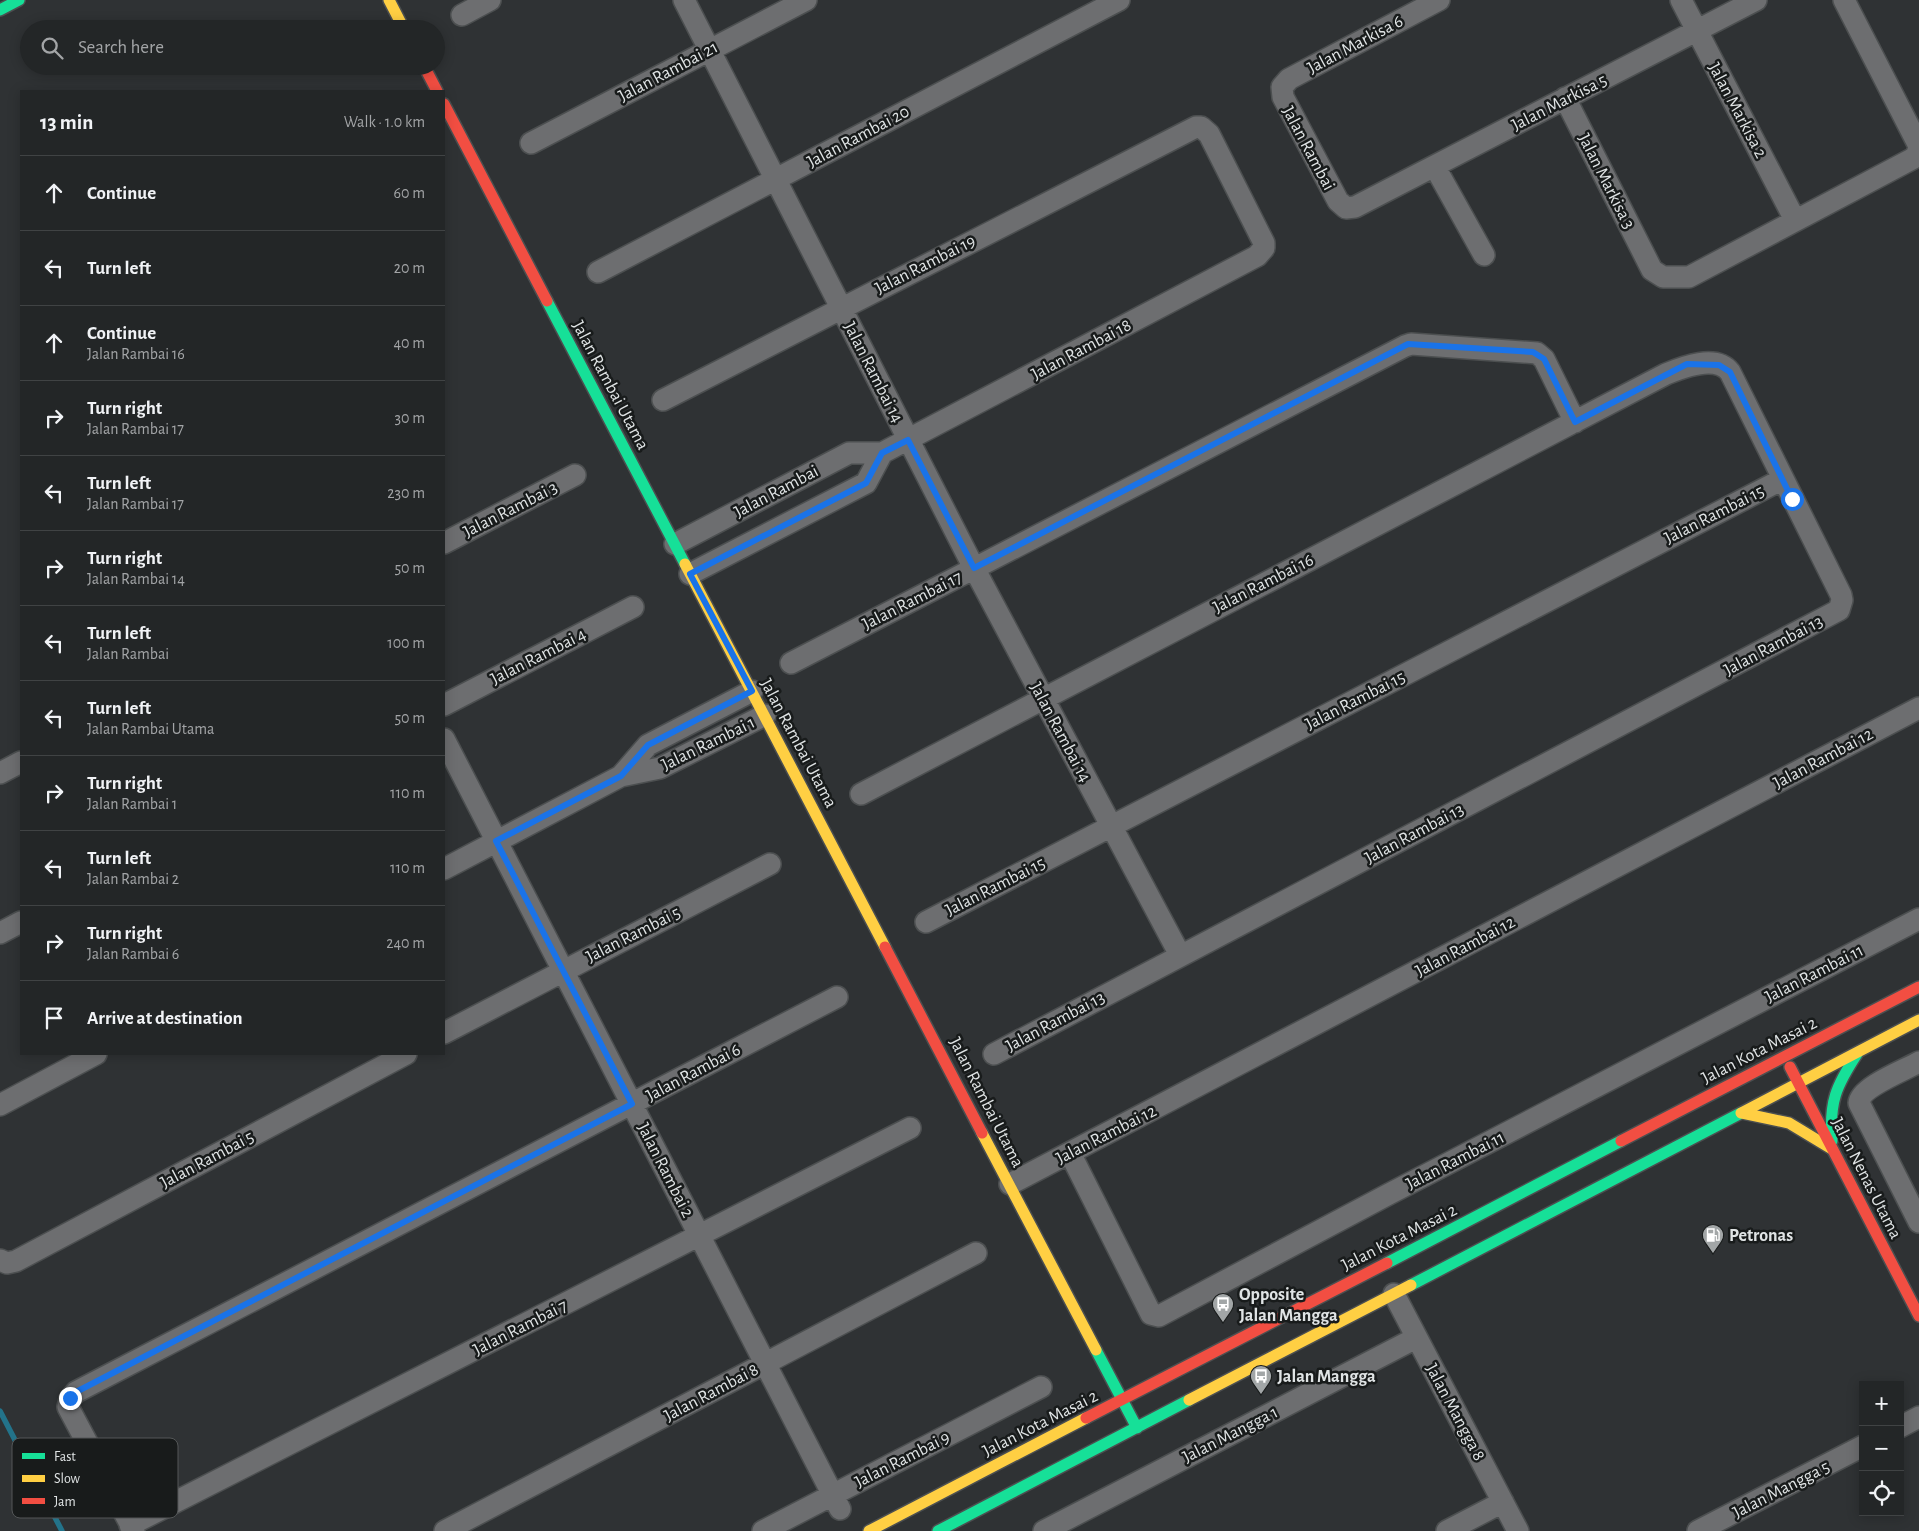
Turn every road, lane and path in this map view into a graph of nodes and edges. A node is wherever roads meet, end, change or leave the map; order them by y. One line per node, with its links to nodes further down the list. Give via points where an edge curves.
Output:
1 (19, 0): 11 (main road)
2 (389, 0): 13 (main road)
3 (490, 0): 12 (street)
4 (684, 0): 15 (street, Jalan Rambai 14)
5 (806, 0): 15 (street, Jalan Rambai 21)
6 (1119, 0): 24 (street, Jalan Rambai 20)
7 (1439, 0): 16 (street, Jalan Markisa 6)
8 (1681, 0): 14 (street, Jalan Markisa 2)
9 (1756, 0): 14 (street, Jalan Markisa 5)
10 (1844, 0): 22 (street)
11 (0, 10)
12 (462, 14)
13 (399, 20)
14 (1697, 32): 19 (street, Jalan Markisa 5); 26 (street, Jalan Markisa 2)
15 (709, 50): 21 (street, Jalan Rambai 21); 24 (street, Jalan Rambai 14)
16 (1298, 74): 25 (street, Jalan Rambai, via 1284,82 1283,97 1338,201 1346,208)
17 (429, 75): 18 (main road)
18 (436, 90)
19 (1565, 98): 23 (street, Jalan Markisa 5); 26 (street, Jalan Markisa 3, via 1649,264 1659,276 1689,278)
20 (445, 106): 40 (main road, Jalan Rambai Utama)
21 (531, 143)
22 (1918, 144): 26 (street, via 1916,156 1912,159)
23 (1435, 167): 25 (street, Jalan Markisa 5); 27 (street)
24 (776, 179): 29 (street, Jalan Rambai 20); 30 (street, Jalan Rambai 14)
25 (1362, 204)
26 (1795, 220)
27 (1484, 255)
28 (1254, 258): 30 (street, Jalan Rambai 19, via 1264,248 1263,238 1209,134 1201,127 1188,129); 33 (street, Jalan Rambai 18)
29 (598, 272)
30 (842, 307): 31 (street, Jalan Rambai 19); 33 (street, Jalan Rambai 14)
31 (663, 400)
32 (1575, 422): 37 (street, Jalan Rambai 16, via 1666,374 1694,363 1719,365 1727,368); 41 (street, Jalan Rambai 17, via 1544,359 1537,353 1408,344); 46 (street, Jalan Rambai 16)
33 (908, 440): 34 (street, Jalan Rambai); 41 (street, Jalan Rambai 14)
34 (882, 453): 36 (street, Jalan Rambai, via 849,453); 38 (street, Jalan Rambai, via 866,483)
35 (575, 475): 39 (street, Jalan Rambai 3)
36 (800, 479): 38 (street); 40 (street, Jalan Rambai)
37 (1783, 480): 55 (street, Jalan Rambai 15); 63 (street, Jalan Rambai 13, via 1841,595 1841,605 1834,613)
38 (816, 509): 42 (street, Jalan Rambai)
39 (445, 542)
40 (675, 544): 42 (main road, Jalan Rambai Utama)
41 (974, 568): 44 (street, Jalan Rambai 17); 46 (street, Jalan Rambai 14)
42 (690, 574): 45 (main road, Jalan Rambai Utama)
43 (633, 608): 47 (street, Jalan Rambai 4)
44 (791, 663)
45 (752, 691): 49 (main road, Jalan Rambai Utama); 53 (street, Jalan Rambai 1, via 648,745)
46 (1043, 698): 54 (street, Jalan Rambai 16); 55 (street, Jalan Rambai 14)
47 (445, 704)
48 (1919, 708): 81 (street, Jalan Rambai 12)
49 (765, 715): 53 (street, Jalan Rambai 1, via 660,768); 82 (main road, Jalan Rambai Utama)
50 (445, 741): 56 (street, Jalan Rambai 2)
51 (20, 763): 52 (street)
52 (0, 774)
53 (621, 776): 56 (street, Jalan Rambai 1)
54 (861, 794)
55 (1111, 826): 60 (street, Jalan Rambai 15); 63 (street, Jalan Rambai 14)
56 (496, 841): 58 (street, Jalan Rambai 1); 64 (street, Jalan Rambai 2)
57 (770, 864): 64 (street, Jalan Rambai 5)
58 (445, 868)
59 (1919, 919): 81 (street, Jalan Rambai 11, via 1160,1316 1151,1314)
60 (926, 922)
61 (20, 923): 62 (street)
62 (0, 933)
63 (1180, 955): 70 (street, Jalan Rambai 13)
64 (563, 970): 68 (street, Jalan Rambai 5); 76 (street, Jalan Rambai 2)
65 (1919, 987): 73 (main road, Jalan Kota Masai 2)
66 (837, 997): 76 (street, Jalan Rambai 6)
67 (1919, 1020): 69 (main road)
68 (445, 1033)
69 (1858, 1052): 75 (main road); 80 (main road, via 1834,1088 1830,1116)
70 (994, 1054)
71 (94, 1055): 77 (street)
72 (404, 1055): 86 (street, Jalan Rambai 5, via 16,1261)
73 (1785, 1057): 75 (main road, Jalan Nenas Utama); 92 (main road, Jalan Kota Masai 2)
74 (1919, 1062): 83 (street, via 1862,1093 1859,1103)
75 (1798, 1083): 78 (main road); 80 (main road, Jalan Nenas Utama)
76 (632, 1104): 84 (street, Jalan Rambai 2); 96 (street, Jalan Rambai 6, via 76,1392 68,1407)
77 (0, 1105)
78 (1742, 1113): 80 (main road, via 1789,1123); 87 (main road)
79 (910, 1128): 84 (street, Jalan Rambai 7)
80 (1833, 1150): 88 (main road, Jalan Nenas Utama)
81 (1070, 1153): 82 (street, Jalan Rambai 12)
82 (1010, 1184): 92 (main road, Jalan Rambai Utama)
83 (1919, 1222)
84 (699, 1236): 90 (street, Jalan Rambai 2); 100 (street, Jalan Rambai 7)
85 (976, 1253): 90 (street, Jalan Rambai 8)
86 (3, 1262)
87 (1394, 1294): 89 (street, Jalan Mangga 8); 95 (main road)
88 (1919, 1316)
89 (1416, 1338): 99 (street, Jalan Mangga 8); 103 (street, Jalan Mangga 1)
90 (764, 1364): 98 (street, Jalan Rambai 2); 104 (street, Jalan Rambai 8)
91 (1041, 1387): 98 (street, Jalan Rambai 9)
92 (1122, 1400): 95 (main road, Jalan Rambai Utama); 106 (main road, Jalan Kota Masai 2)
93 (1919, 1418): 94 (street)
94 (1902, 1426)
95 (1137, 1428): 107 (main road)
96 (84, 1438)
97 (1859, 1448): 110 (street, Jalan Mangga 5)
98 (836, 1502): 105 (street, Jalan Rambai 9)
99 (1503, 1502): 108 (street); 109 (street, Jalan Mangga 8)
100 (178, 1504)
101 (151, 1518): 102 (street, Jalan Rambai 7)
102 (132, 1528)
103 (1055, 1529)
104 (445, 1531)
105 (762, 1531)
106 (869, 1531)
107 (938, 1531)
108 (1447, 1531)
109 (1518, 1531)
110 (1698, 1531)

